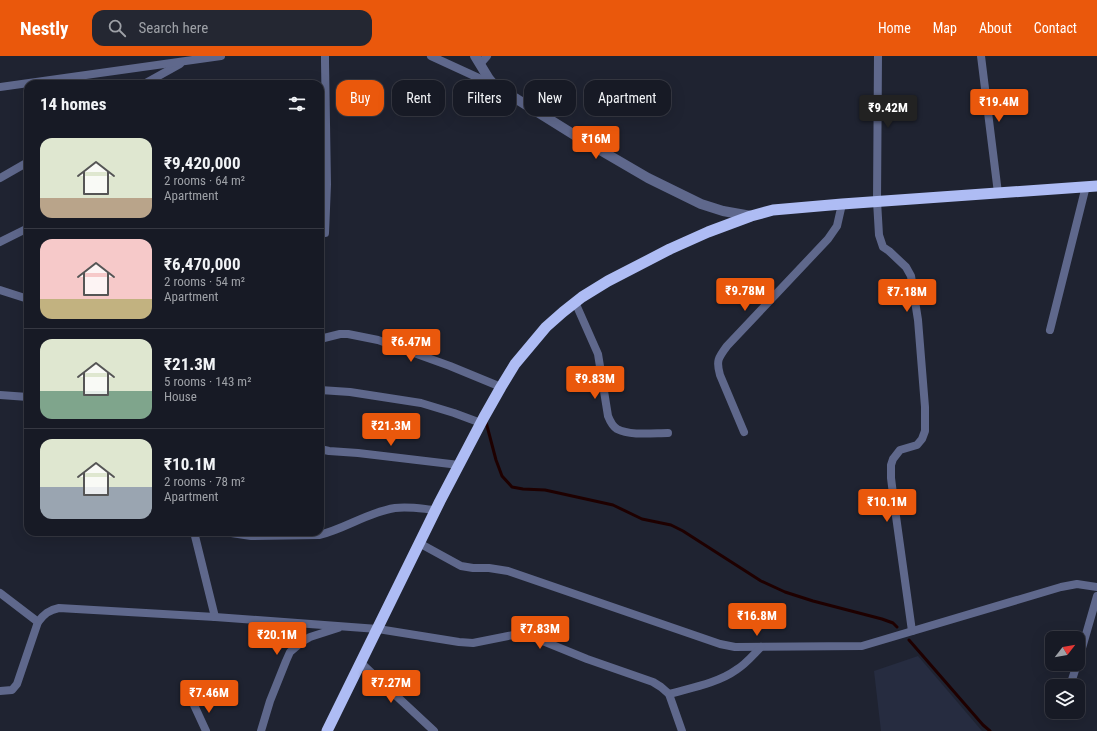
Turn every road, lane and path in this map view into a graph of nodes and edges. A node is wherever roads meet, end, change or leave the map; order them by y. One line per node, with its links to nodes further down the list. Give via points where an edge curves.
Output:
1 (221, 56): 8 (street)
2 (325, 56): 25 (street)
3 (431, 56): 11 (street)
4 (487, 56): 7 (street)
5 (878, 56): 21 (street)
6 (981, 56): 20 (street)
7 (478, 60): 12 (street)
8 (184, 61): 9 (street); 10 (street)
9 (50, 80)
10 (151, 80)
11 (483, 80)
12 (490, 80)
13 (24, 84): 14 (street)
14 (0, 87)
15 (516, 99): 23 (street, via 648,178 701,204)
16 (24, 164): 17 (street)
17 (0, 178)
18 (1086, 186): 19 (highway); 20 (highway); 30 (street)
19 (1097, 186)
20 (998, 193): 21 (highway)
21 (877, 201): 22 (highway); 52 (street, via 879,235 883,247 906,267 911,276 922,367 925,431 922,440 917,445 900,450 891,465)
22 (842, 204): 23 (highway, via 773,210); 37 (street, via 837,226 828,239 726,346 720,356 720,375)
23 (751, 216): 29 (highway, via 670,249 608,281)
24 (24, 230): 26 (street)
25 (325, 233)
26 (0, 242)
27 (0, 290): 28 (street)
28 (24, 297)
29 (575, 302): 32 (highway, via 531,344); 38 (street, via 598,354 611,423 625,432)
30 (1050, 330)
31 (324, 338): 32 (street, via 348,334 378,340 450,366)
32 (500, 388): 36 (highway)
33 (324, 390): 36 (street, via 421,403)
34 (0, 395): 35 (street)
35 (24, 397)
36 (481, 423): 40 (highway)
37 (744, 432)
38 (668, 433)
39 (324, 450): 40 (street)
40 (459, 465): 41 (highway)
41 (436, 510): 42 (street, via 396,508); 44 (highway)
42 (324, 534)
43 (195, 536): 48 (street)
44 (419, 543): 51 (highway); 54 (street, via 461,566 508,571 720,644)
45 (1097, 587): 52 (street, via 1077,584 1061,587)
46 (0, 593): 49 (street)
47 (1097, 596): 53 (street)
48 (215, 617): 49 (street, via 59,608 50,610); 50 (street)
49 (38, 622): 56 (street, via 17,684 12,690)
50 (342, 626): 51 (street); 60 (street, via 310,637 290,652)
51 (378, 629): 55 (highway); 57 (street, via 473,643 518,634 528,635 653,682)
52 (912, 631): 54 (street, via 862,646)
53 (1085, 638)
54 (761, 647): 57 (street, via 735,671)
55 (361, 663): 61 (highway); 62 (street)
56 (0, 691)
57 (669, 694): 63 (street)
58 (194, 705): 59 (street)
59 (206, 731)
60 (261, 731)
61 (327, 731)
62 (434, 731)
63 (682, 731)

